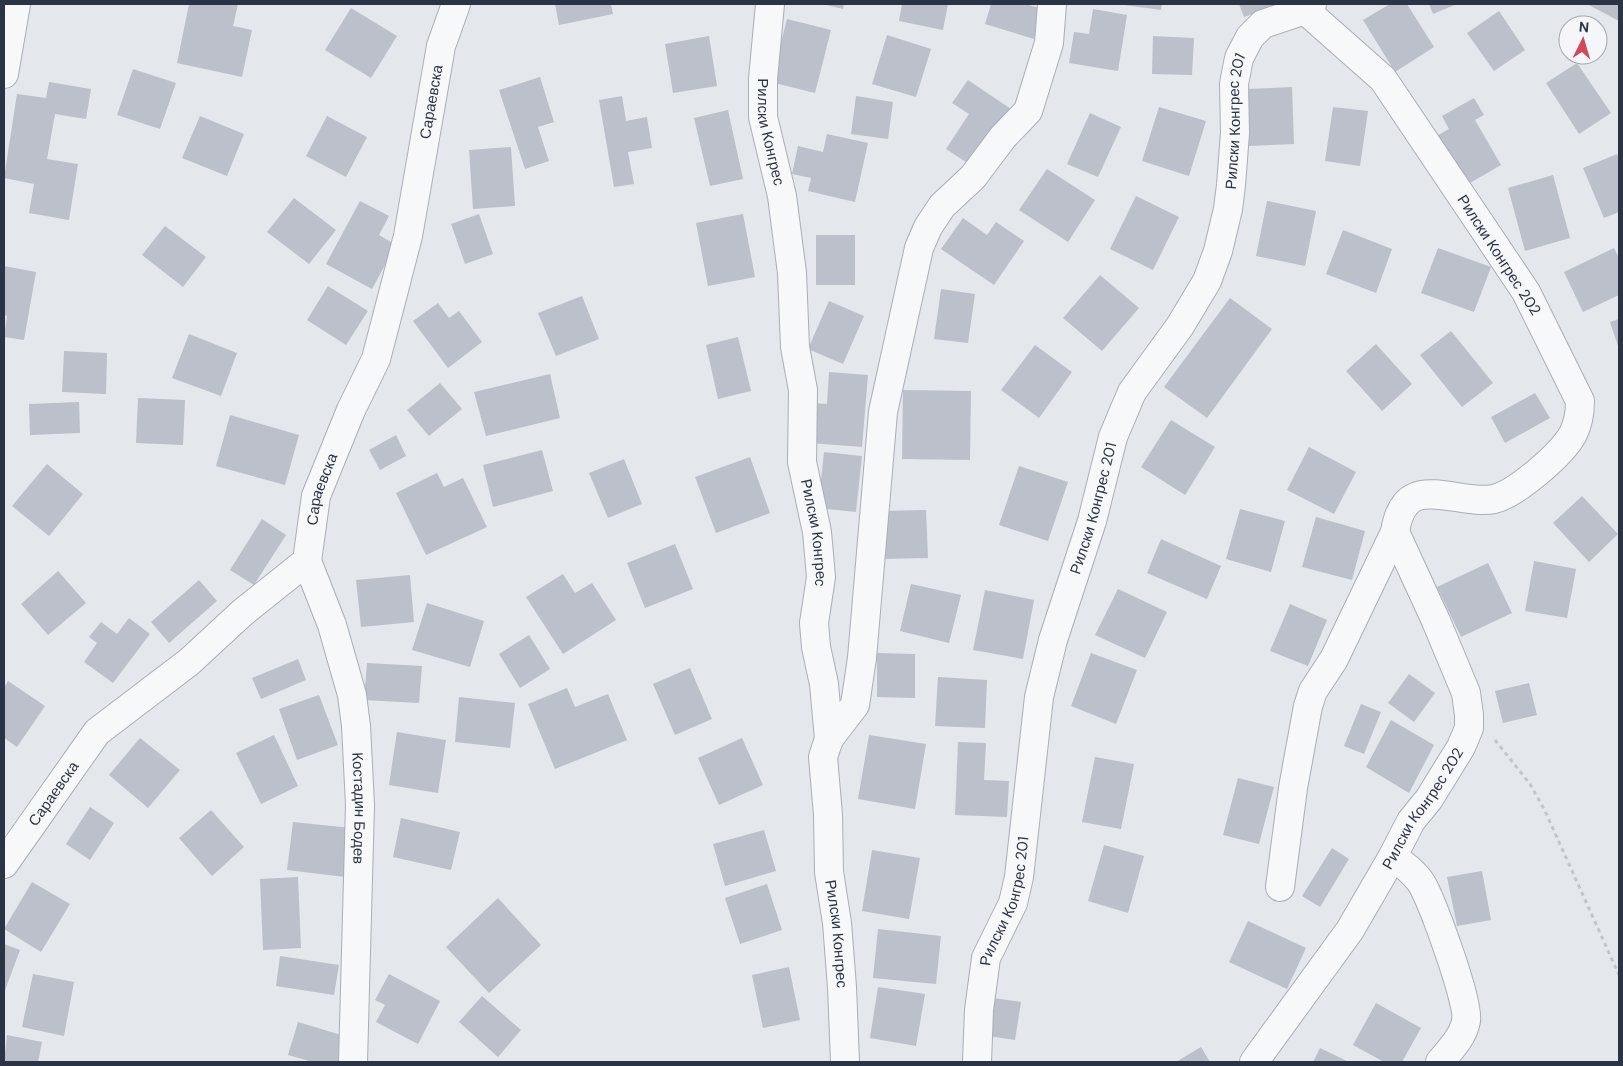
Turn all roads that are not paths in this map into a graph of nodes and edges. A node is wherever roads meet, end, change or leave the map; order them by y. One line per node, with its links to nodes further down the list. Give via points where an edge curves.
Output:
1 (16, 4): 6 (street)
2 (456, 4): 8 (street, Сараевска, via 442,46 408,236 376,359 316,496)
3 (770, 4): 9 (street, Рилски Конгрес, via 764,61 764,116 782,196 792,273 795,347 803,390 802,462 817,532 821,577 814,623 816,648)
4 (1052, 4): 9 (street, via 1048,43 1028,111 973,177 942,206 919,248 883,412 855,705)
5 (1309, 7): 7 (street, Рилски Конгрес 202, via 1383,79 1526,292 1580,401 1579,417 1572,436 1525,484 1494,499 1423,494 1412,498 1401,510); 15 (street, Рилски Конгрес 201, via 1263,24 1250,37 1239,58 1234,84 1231,185 1218,251 1208,281 1132,392 1113,437 1092,521 1041,688 1019,877 1013,903 986,958)
6 (4, 74)
7 (1395, 532): 10 (street, Рилски Конгрес 202, via 1466,693 1469,728 1429,799 1411,820); 12 (street, Рилски Конгрес 202, via 1308,706)
8 (307, 561): 11 (street, Сараевска, via 242,612 189,662 97,732); 13 (street, Костадин Бодев, via 332,624 352,696 356,726 360,804)
9 (830, 739): 14 (street, Рилски Конгрес, via 823,756)
10 (1393, 856): 16 (street, Рилски Конгрес 202, via 1350,930); 17 (street, via 1423,886 1454,965 1465,1007 1467,1020 1459,1038)
11 (4, 864)
12 (1280, 887)
13 (353, 1062)
14 (845, 1062)
15 (976, 1062)
16 (1254, 1062)
17 (1440, 1062)

